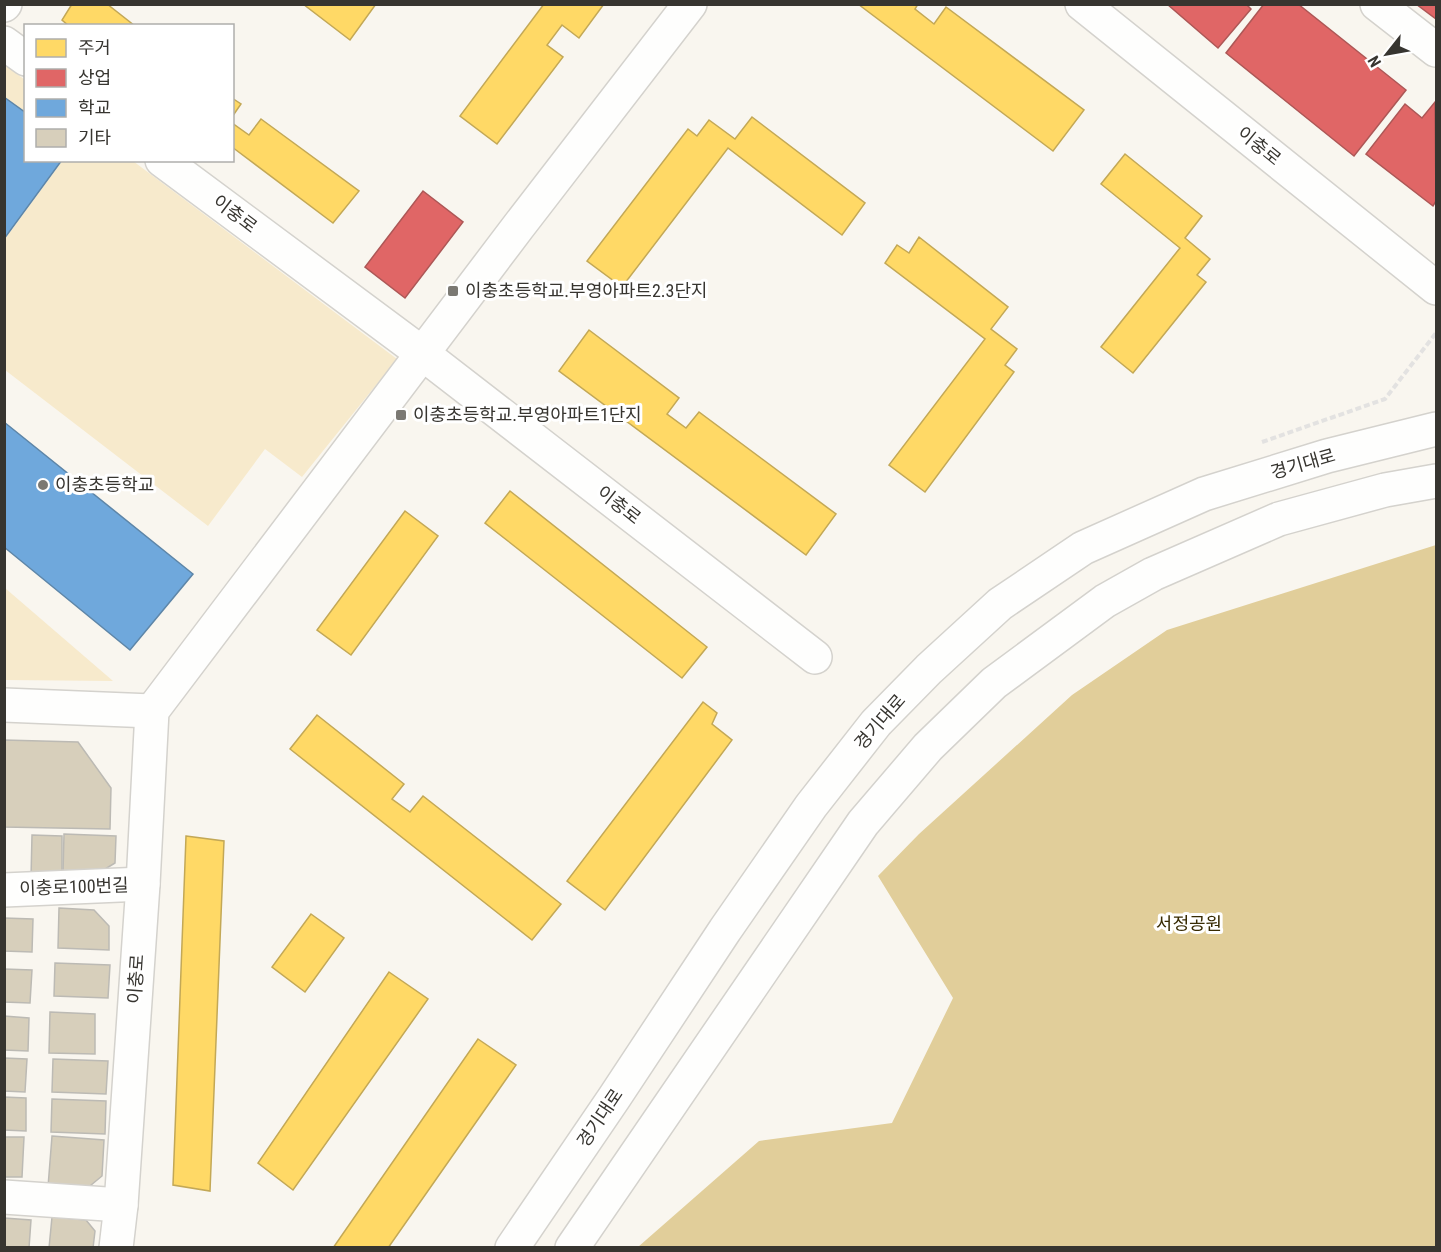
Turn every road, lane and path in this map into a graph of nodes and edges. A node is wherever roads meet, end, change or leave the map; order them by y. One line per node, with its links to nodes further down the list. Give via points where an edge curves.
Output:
1 (690, 4): 9 (street)
2 (1082, 4): 8 (street, 이충로)
3 (1377, 4): 5 (street)
4 (4, 43): 6 (street)
5 (1437, 50)
6 (24, 58)
7 (165, 162): 9 (street, 이충로)
8 (1437, 288)
9 (423, 354): 12 (street, 이충로); 14 (street)
10 (1430, 426): 20 (street, 경기대로, via 1204,494 1083,548 991,612 876,723 811,806)
11 (1437, 481): 21 (street, via 1385,490 1279,519 1153,574 1105,601 994,683 928,747 863,823)
12 (815, 657)
13 (4, 705): 14 (street)
14 (152, 711): 15 (street, 이충로)
15 (143, 884): 16 (street, 이충로100번길); 18 (street, 이충로)
16 (4, 890)
17 (4, 1197): 18 (street)
18 (121, 1205): 19 (street, 이충로)
19 (116, 1248)
20 (512, 1248)
21 (572, 1248)

